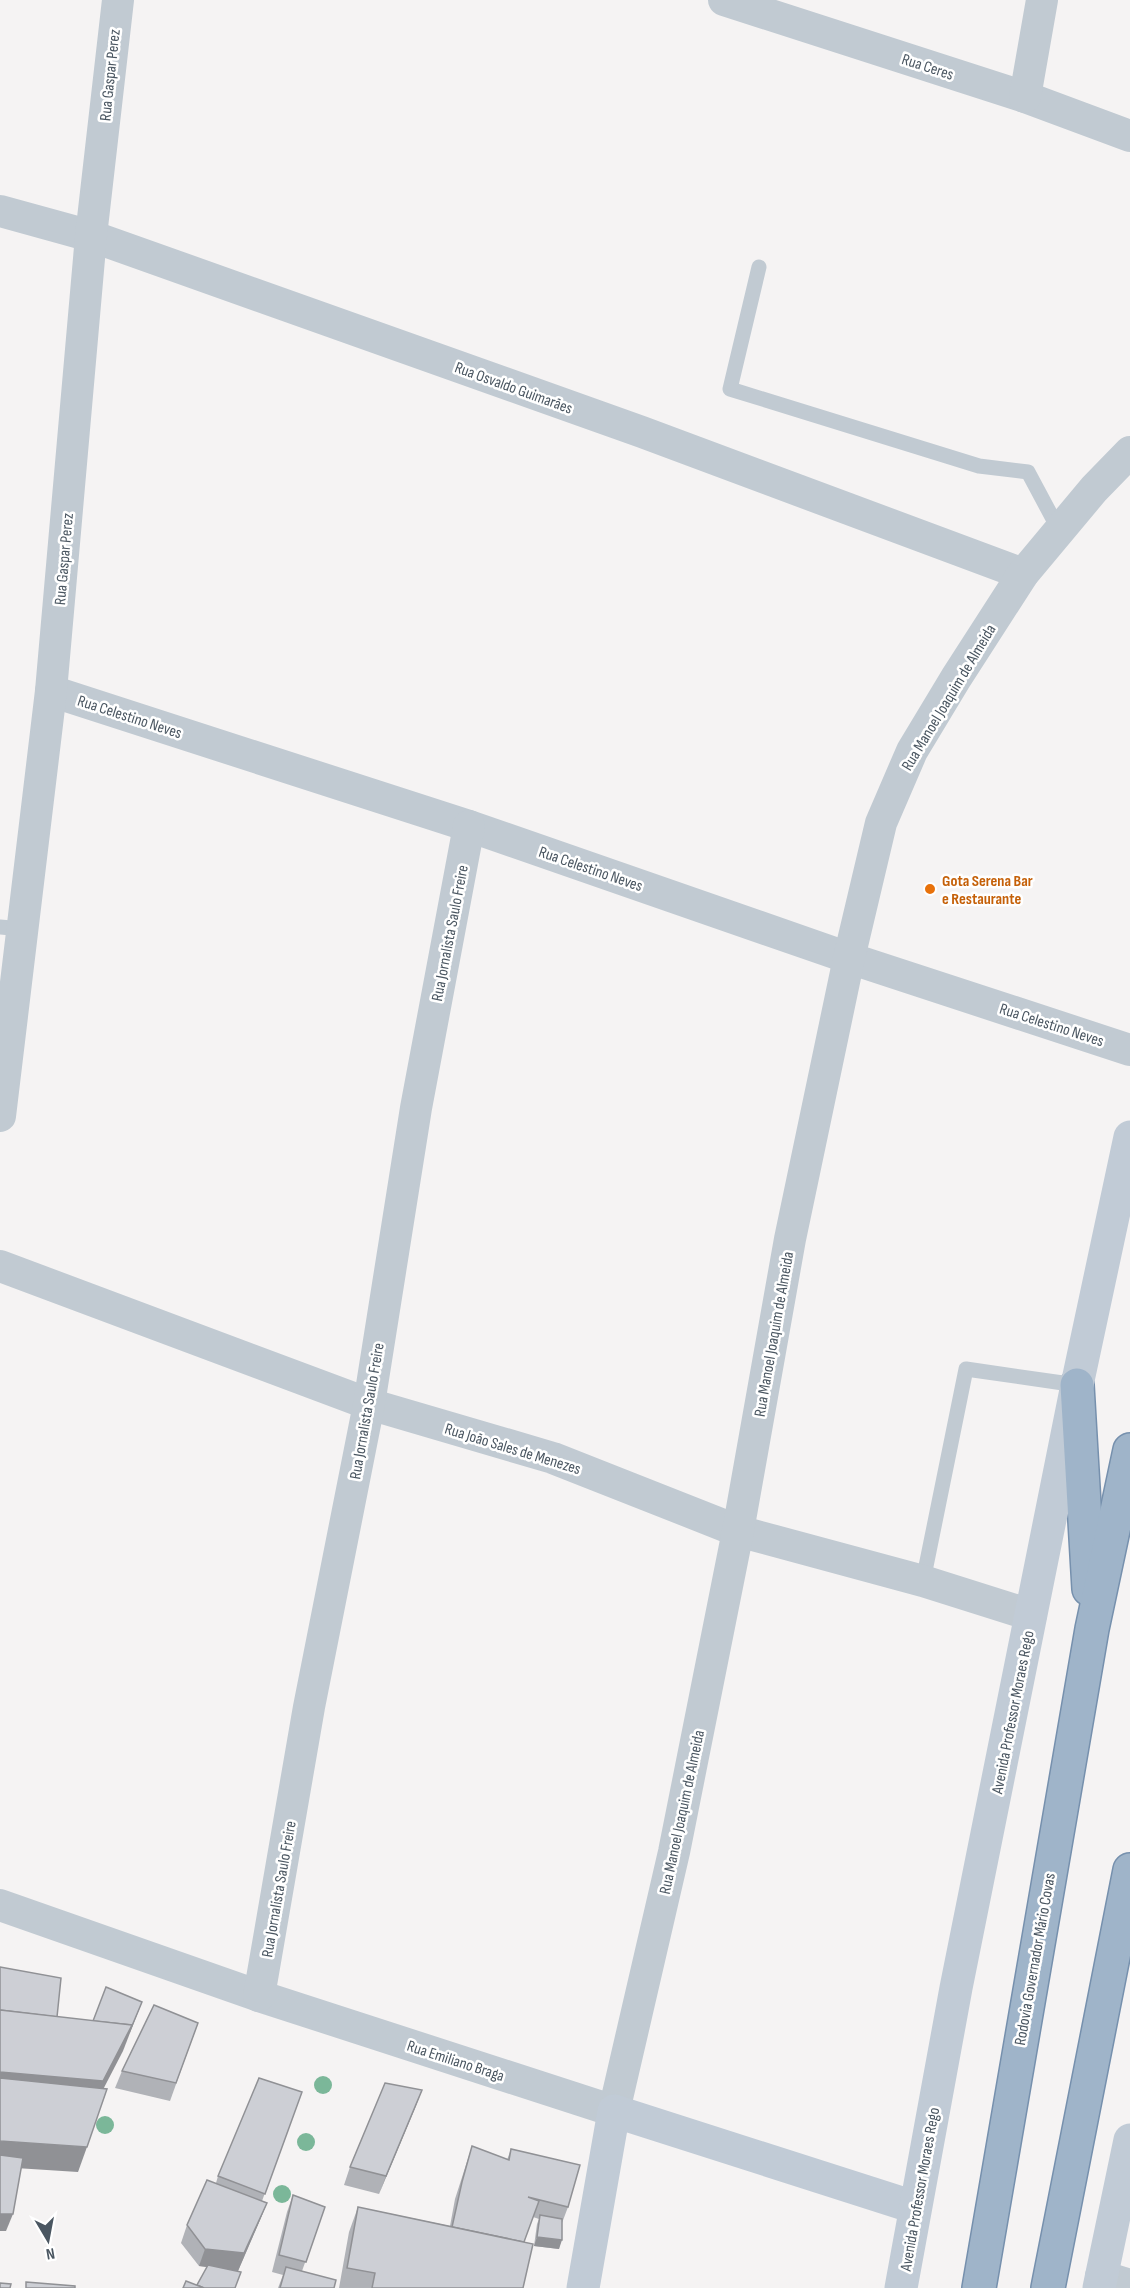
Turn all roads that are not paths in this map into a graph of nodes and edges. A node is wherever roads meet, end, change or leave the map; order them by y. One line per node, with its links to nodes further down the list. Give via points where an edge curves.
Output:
1 (118, 0): 7 (street, Rua Gaspar Perez)
2 (724, 0): 4 (street, Rua Ceres)
3 (1042, 0): 4 (street)
4 (1025, 97): 5 (street, Rua Ceres)
5 (1130, 136)
6 (0, 211): 7 (street, Rua Osvaldo Guimarães)
7 (91, 236): 11 (street, Rua Osvaldo Guimarães, via 642,432); 12 (street, Rua Gaspar Perez)
8 (759, 267): 10 (lane, via 730,389 979,466 1028,472)
9 (1130, 452): 10 (street, Rua Manoel Joaquim de Almeida)
10 (1059, 530): 11 (street, Rua Manoel Joaquim de Almeida)
11 (1023, 574): 15 (street, Rua Manoel Joaquim de Almeida, via 912,751 881,823)
12 (51, 691): 13 (street, Rua Celestino Neves); 14 (street, Rua Gaspar Perez)
13 (469, 826): 15 (street, Rua Celestino Neves); 21 (street, Rua Jornalista Saulo Freire, via 416,1108)
14 (11, 928): 17 (street, Rua Gaspar Perez)
15 (849, 957): 16 (street, Rua Celestino Neves); 23 (street, Rua Manoel Joaquim de Almeida, via 790,1239)
16 (1130, 1050)
17 (0, 1116)
18 (1130, 1137): 20 (main road, Avenida Professor Moraes Rego)
19 (0, 1266): 21 (street, Rua João Sales de Menezes)
20 (1077, 1385): 24 (lane, via 966,1369); 25 (main road, Avenida Professor Moraes Rego); 26 (highway)
21 (369, 1404): 23 (street, Rua João Sales de Menezes, via 553,1458); 29 (street, Rua Jornalista Saulo Freire, via 309,1707)
22 (1130, 1450): 26 (highway)
23 (738, 1531): 24 (street, Rua João Sales de Menezes); 30 (street, Rua Manoel Joaquim de Almeida, via 674,1852)
24 (923, 1581): 25 (street, Rua João Sales de Menezes)
25 (1031, 1615): 32 (main road, Avenida Professor Moraes Rego)
26 (1092, 1629): 36 (highway, Rodovia Governador Mário Covas)
27 (1130, 1870): 37 (highway)
28 (0, 1905): 29 (street, Rua Emiliano Braga)
29 (259, 1996): 30 (street, Rua Emiliano Braga)
30 (614, 2111): 32 (main road, Rua Emiliano Braga); 34 (main road, Rua Manoel Joaquim de Almeida)
31 (1130, 2140): 33 (main road)
32 (914, 2207): 35 (main road, Avenida Professor Moraes Rego)
33 (1110, 2283)
34 (583, 2288)
35 (901, 2288)
36 (979, 2288)
37 (1048, 2288)

